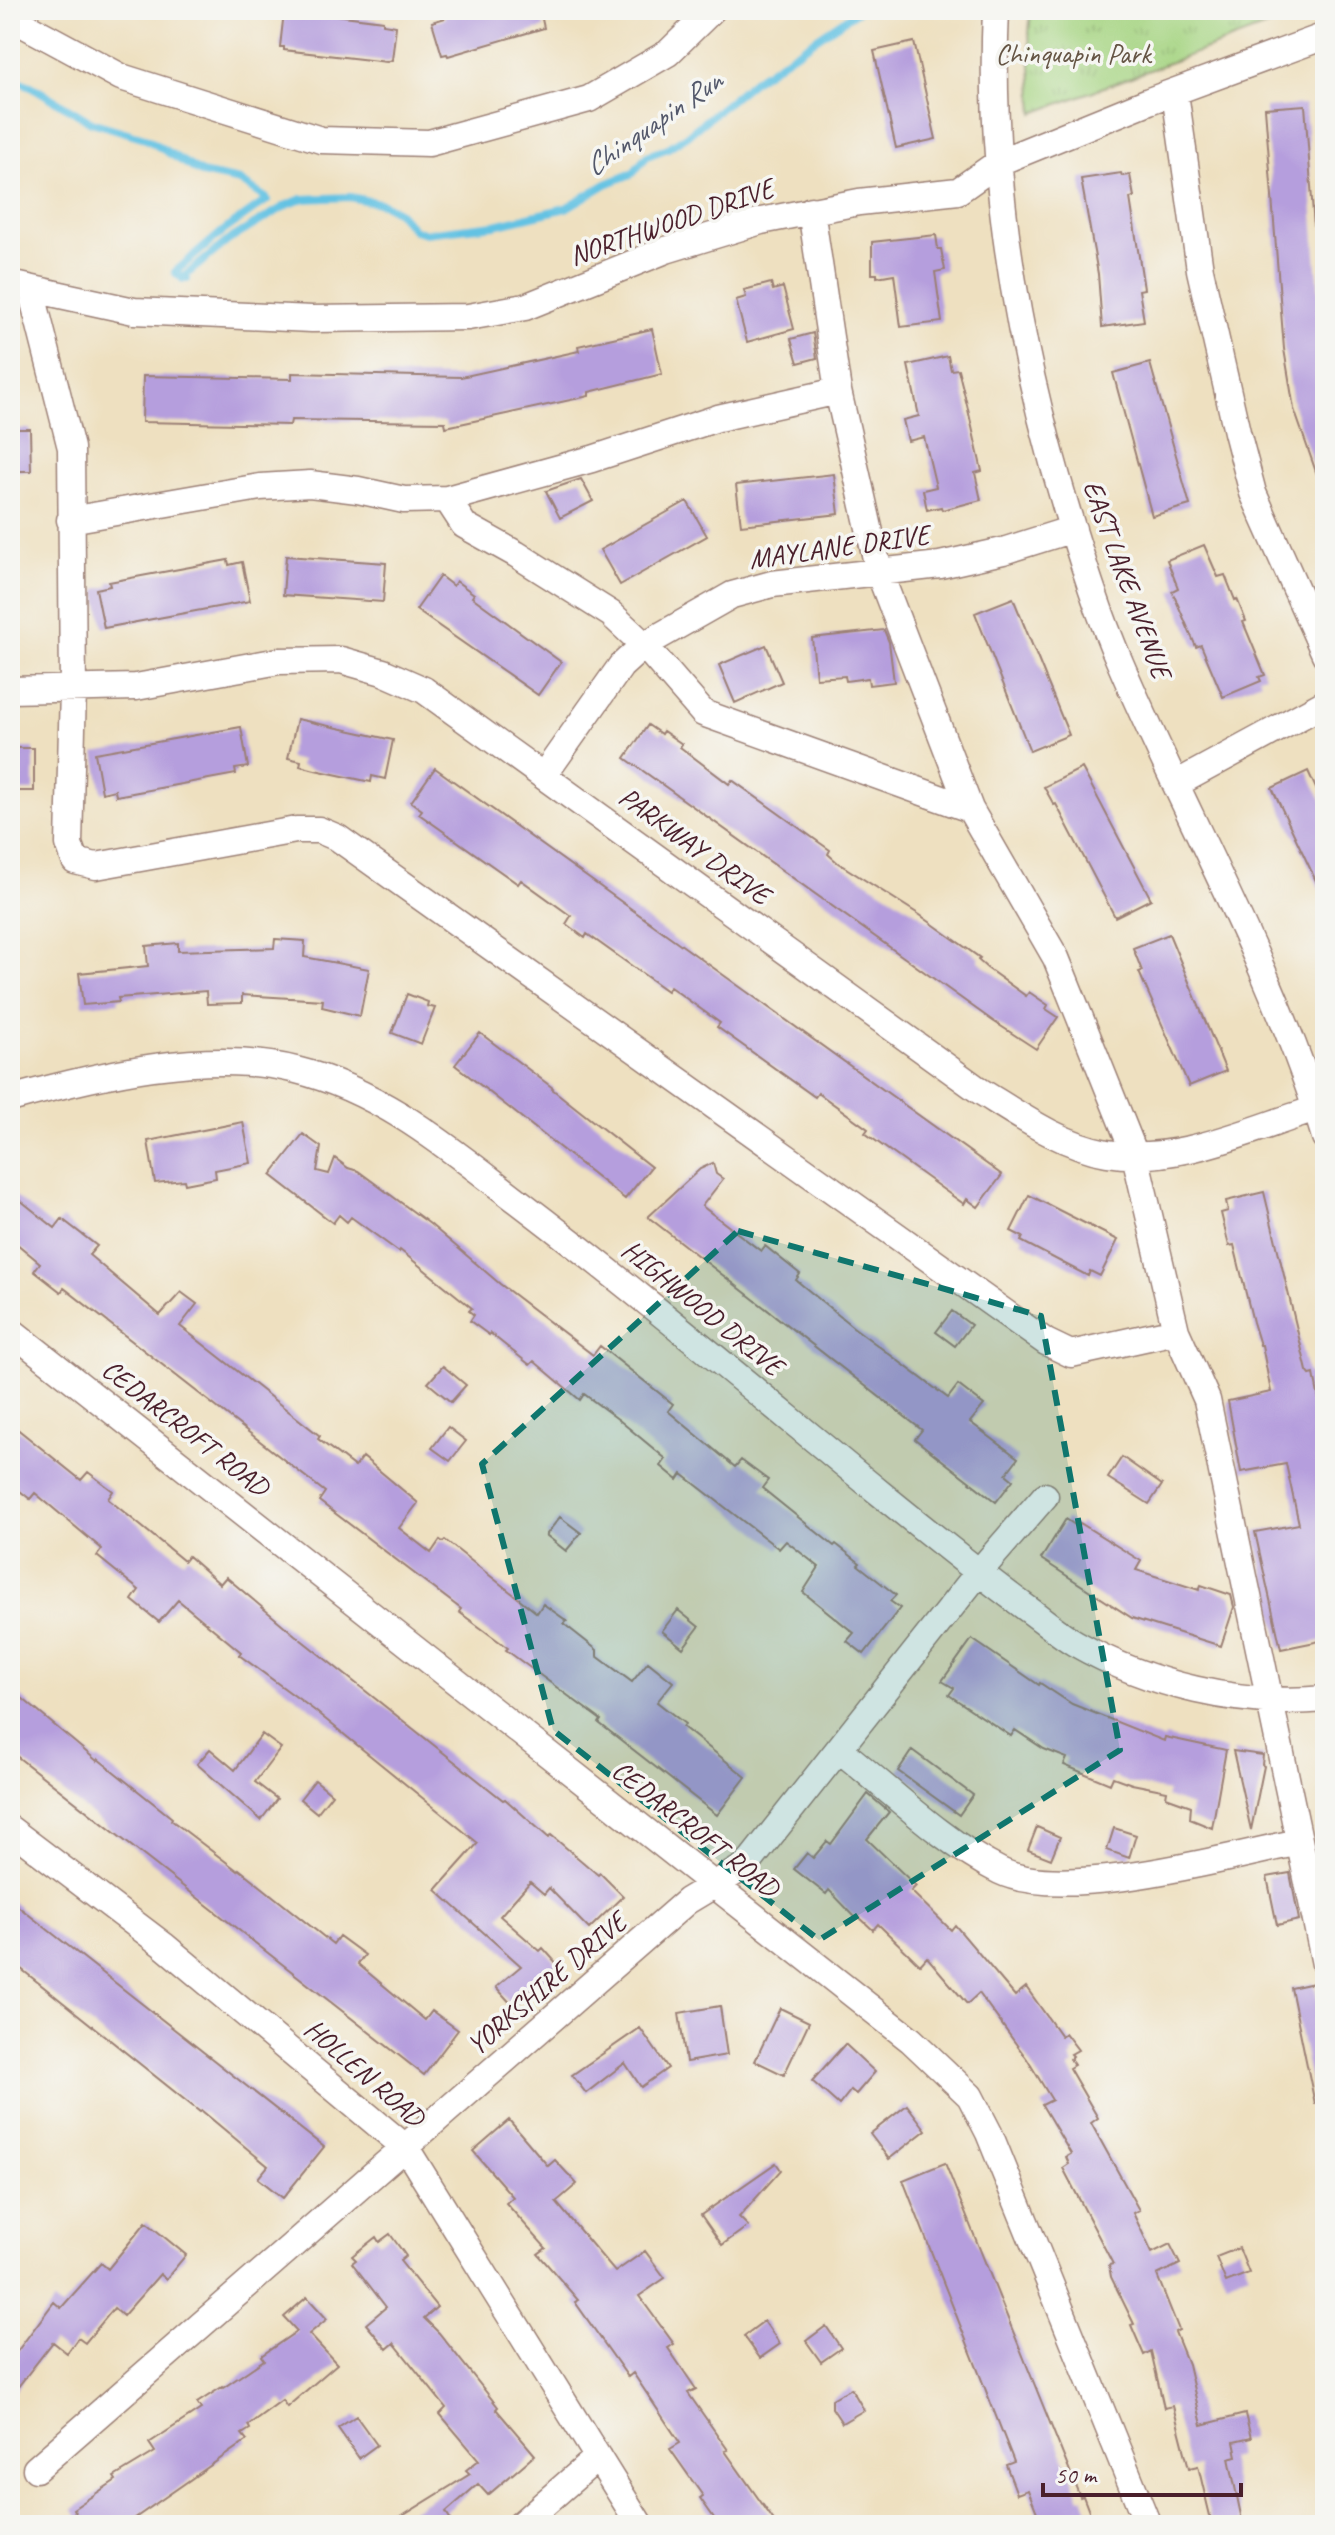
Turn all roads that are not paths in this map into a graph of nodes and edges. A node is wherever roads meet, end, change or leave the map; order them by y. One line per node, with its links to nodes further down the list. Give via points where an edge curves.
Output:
1 (712, 10): 3 (street, via 668,53 589,99 429,143 321,140 121,77)
2 (996, 10): 6 (street, EAST LAKE AVENUE)
3 (10, 17)
4 (1325, 36): 5 (street, NORTHWOOD DRIVE)
5 (1175, 93): 6 (street, NORTHWOOD DRIVE); 15 (street, via 1200,270 1253,493)
6 (999, 162): 7 (street, NORTHWOOD DRIVE, via 958,191); 12 (street, EAST LAKE AVENUE, via 1026,351)
7 (811, 210): 8 (street, NORTHWOOD DRIVE, via 666,250 525,307 468,317 312,319 134,311); 9 (street)
8 (20, 287): 11 (street, via 71,448)
9 (838, 391): 10 (street, via 718,418); 13 (street)
10 (447, 499): 11 (street, via 404,500 310,484 260,487); 14 (street, via 464,525 611,614)
11 (70, 520): 16 (street)
12 (1073, 529): 13 (street, MAYLANE DRIVE, via 940,565); 20 (street, EAST LAKE AVENUE, via 1120,665)
13 (879, 572): 14 (street, MAYLANE DRIVE, via 772,584 732,595); 21 (street)
14 (644, 645): 19 (street, MAYLANE DRIVE, via 605,685); 21 (street, via 703,713)
15 (1325, 654)
16 (73, 689): 17 (street, PARKWAY DRIVE); 19 (street, PARKWAY DRIVE, via 136,687 279,661 341,660 424,690); 27 (street, via 69,844 75,861 96,866 296,830 319,830 338,838 1046,1342 1071,1354)
17 (10, 690)
18 (1325, 703): 20 (street)
19 (544, 775): 25 (street, PARKWAY DRIVE, via 980,1091 1079,1144)
20 (1176, 784): 23 (street, EAST LAKE AVENUE, via 1256,951)
21 (970, 809): 25 (street, via 1056,958)
22 (10, 1099): 29 (street, HIGHWOOD DRIVE, via 116,1075 206,1061 243,1061 297,1070 381,1103 572,1242)
23 (1316, 1109): 24 (street, EAST LAKE AVENUE); 25 (street, PARKWAY DRIVE, via 1178,1151)
24 (1325, 1137)
25 (1135, 1155): 27 (street)
26 (10, 1330): 35 (street, CEDARCROFT ROAD)
27 (1176, 1331): 31 (street, via 1207,1400)
28 (1045, 1496): 29 (street, YORKSHIRE DRIVE)
29 (978, 1573): 31 (street, HIGHWOOD DRIVE, via 1074,1642 1127,1668 1171,1683); 32 (street, YORKSHIRE DRIVE)
30 (1325, 1699): 31 (street, HIGHWOOD DRIVE)
31 (1269, 1701): 34 (street)
32 (840, 1750): 34 (street, via 962,1848 1003,1872 1042,1882 1141,1874); 35 (street, YORKSHIRE DRIVE, via 747,1865)
33 (11, 1833): 37 (street, HOLLEN ROAD, via 163,1945)
34 (1299, 1842): 36 (street)
35 (718, 1885): 37 (street, YORKSHIRE DRIVE, via 687,1901); 42 (street, CEDARCROFT ROAD, via 911,2040 970,2096)
36 (1325, 1964)
37 (406, 2148): 38 (street, HOLLEN ROAD); 39 (street, YORKSHIRE DRIVE)
38 (598, 2457): 40 (street); 41 (street, HOLLEN ROAD)
39 (36, 2469)
40 (520, 2525)
41 (640, 2525)
42 (1148, 2525)

